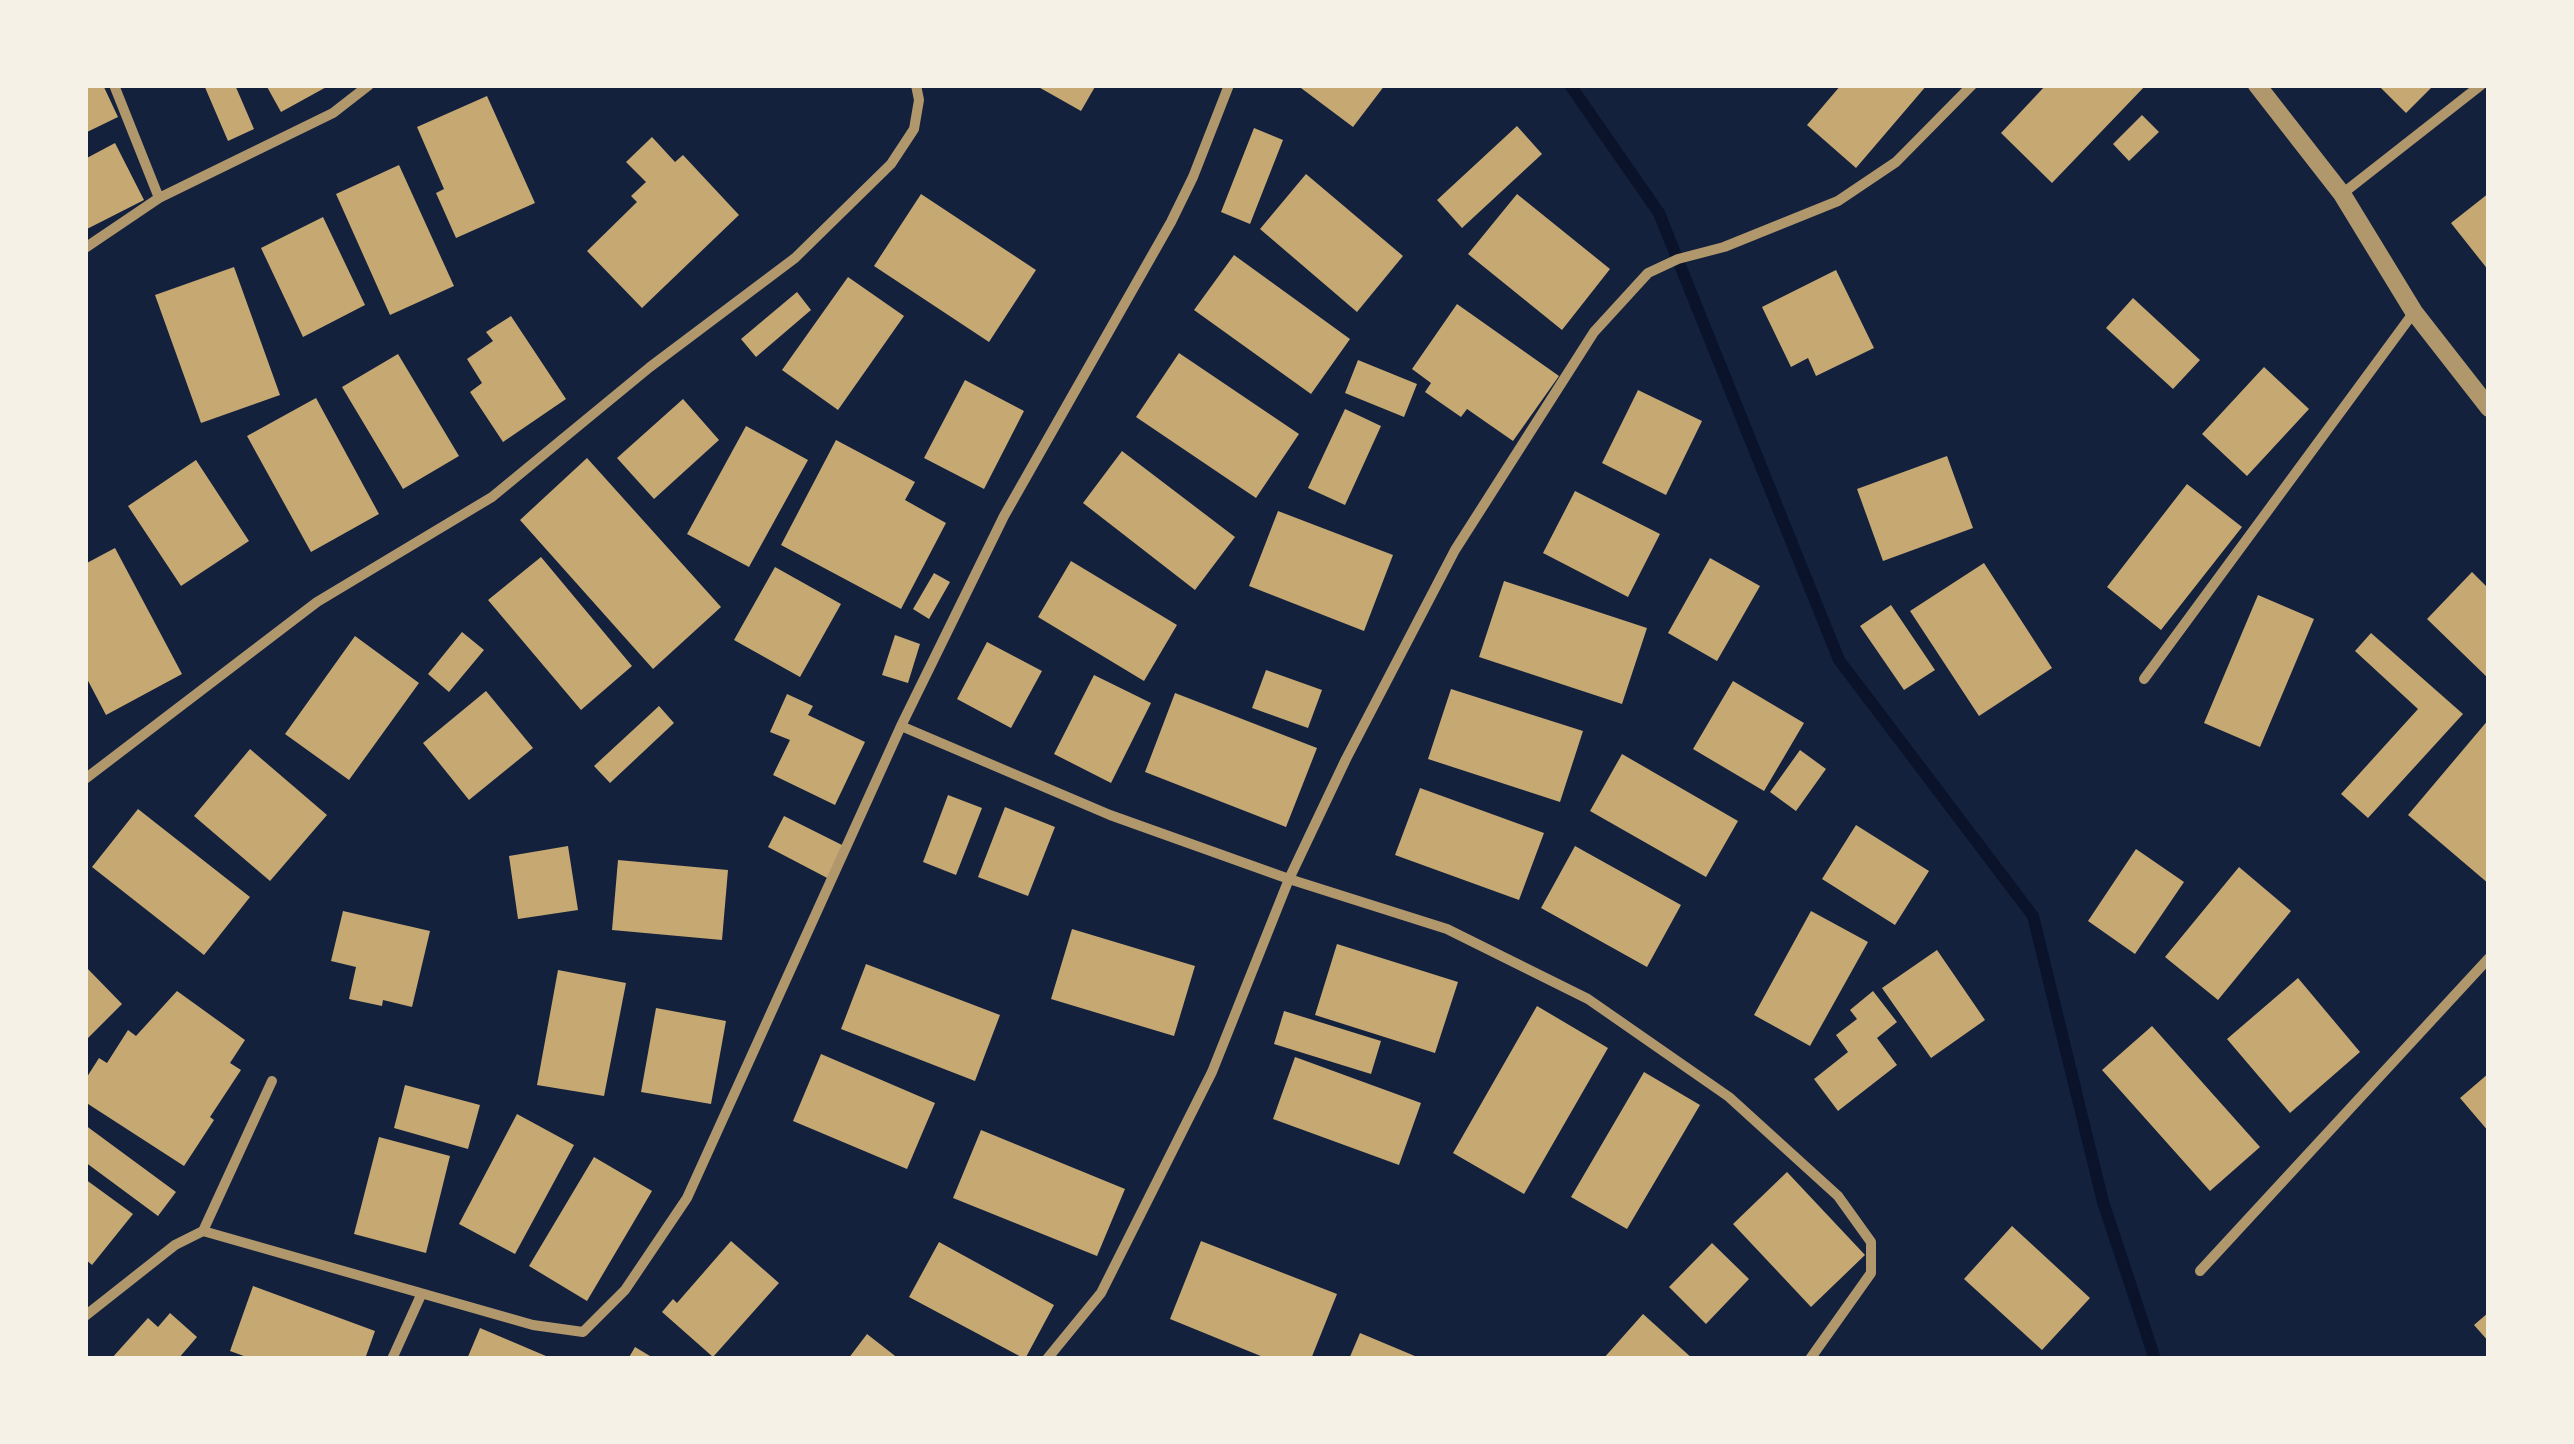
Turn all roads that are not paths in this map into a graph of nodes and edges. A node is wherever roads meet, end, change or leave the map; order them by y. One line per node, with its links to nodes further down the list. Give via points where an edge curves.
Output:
1 (114, 85): 9 (street)
2 (370, 85): 9 (street, via 333,112)
3 (916, 85): 15 (street, via 914,128 891,164 795,258 492,497 317,602)
4 (1230, 85): 14 (street, via 1171,222 1004,516)
5 (1972, 85): 16 (street, via 1896,162 1838,201 1648,273 1594,332 1455,550)
6 (2258, 85): 8 (street)
7 (2481, 85): 8 (street)
8 (2342, 194): 11 (street)
9 (159, 198): 10 (street)
10 (85, 248)
11 (2414, 312): 12 (street); 13 (street)
12 (2489, 408)
13 (2144, 679)
14 (901, 726): 16 (street, via 1110,816); 21 (street, via 687,1198 624,1290 583,1332 532,1326)
15 (85, 779)
16 (1289, 879): 24 (street, via 1212,1072 1101,1293); 25 (street, via 1447,928 1588,999 1729,1096 1838,1196 1871,1242 1871,1273)
17 (2489, 958): 20 (street)
18 (272, 1081): 19 (street)
19 (204, 1231): 21 (street); 22 (street, via 175,1245)
20 (2200, 1270)
21 (422, 1295): 23 (street)
22 (85, 1316)
23 (392, 1359)
24 (1047, 1359)
25 (1810, 1359)

